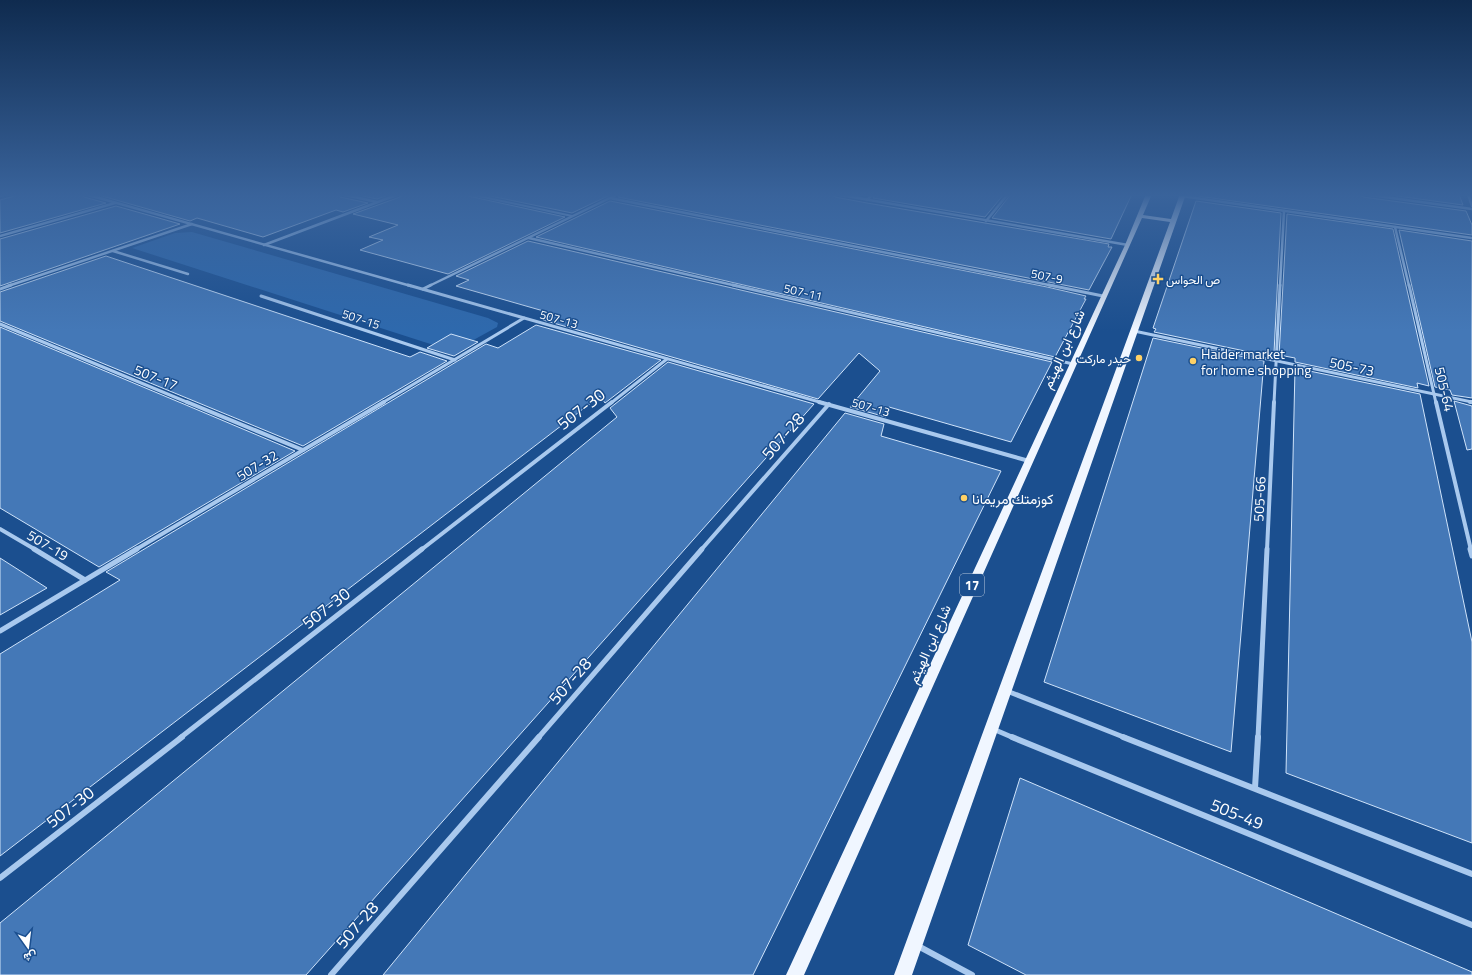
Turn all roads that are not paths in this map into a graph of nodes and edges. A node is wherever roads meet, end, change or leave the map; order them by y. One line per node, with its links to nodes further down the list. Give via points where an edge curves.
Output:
1 (146, 240): 14 (street)
2 (245, 240): 12 (street, 507-13)
3 (278, 240): 12 (street)
4 (526, 240): 17 (street)
5 (535, 240): 26 (street, 507-11)
6 (819, 240): 19 (street, 507-9)
7 (1097, 240): 13 (street)
8 (1130, 240): 13 (main road, شارع ابن الهيثم / 17)
9 (1167, 240): 22 (main road)
10 (1283, 240): 25 (street, 505-66)
11 (1398, 240): 27 (street, 505-64)
12 (264, 245): 17 (street, 507-13)
13 (1128, 245): 19 (main road, شارع ابن الهيثم / 17)
14 (112, 251): 15 (street); 16 (street)
15 (188, 274)
16 (0, 289)
17 (423, 290): 20 (street, 507-13)
18 (261, 296): 24 (street, 507-15)
19 (1103, 296): 26 (main road, شارع ابن الهيثم / 17)
20 (524, 318): 23 (street, 507-13); 24 (street, 507-32)
21 (0, 324): 30 (street, 507-17)
22 (1134, 331): 25 (street, 505-73); 36 (main road)
23 (667, 359): 29 (street, 507-13); 40 (street, 507-30)
24 (455, 360): 30 (street, 507-32)
25 (1278, 361): 27 (street, 505-73); 38 (street, 505-66)
26 (1073, 364): 31 (main road, شارع ابن الهيثم / 17)
27 (1435, 394): 28 (street, 505-73); 33 (street, 505-64)
28 (1472, 402)
29 (829, 404): 31 (street, 507-13); 43 (street, 507-28)
30 (303, 450): 34 (street, 507-32)
31 (1029, 461): 44 (main road, شارع ابن الهيثم / 17)
32 (0, 529): 34 (street, 507-19)
33 (1472, 556)
34 (85, 580): 35 (street, 507-32)
35 (0, 631)
36 (1005, 690): 37 (main road); 38 (street, 505-49)
37 (991, 728): 41 (street, 505-49); 42 (main road)
38 (1255, 788): 39 (street, 505-49)
39 (1472, 874)
40 (0, 878)
41 (1472, 925)
42 (914, 944): 45 (main road); 46 (street)
43 (331, 975)
44 (795, 975)
45 (903, 975)
46 (972, 975)

